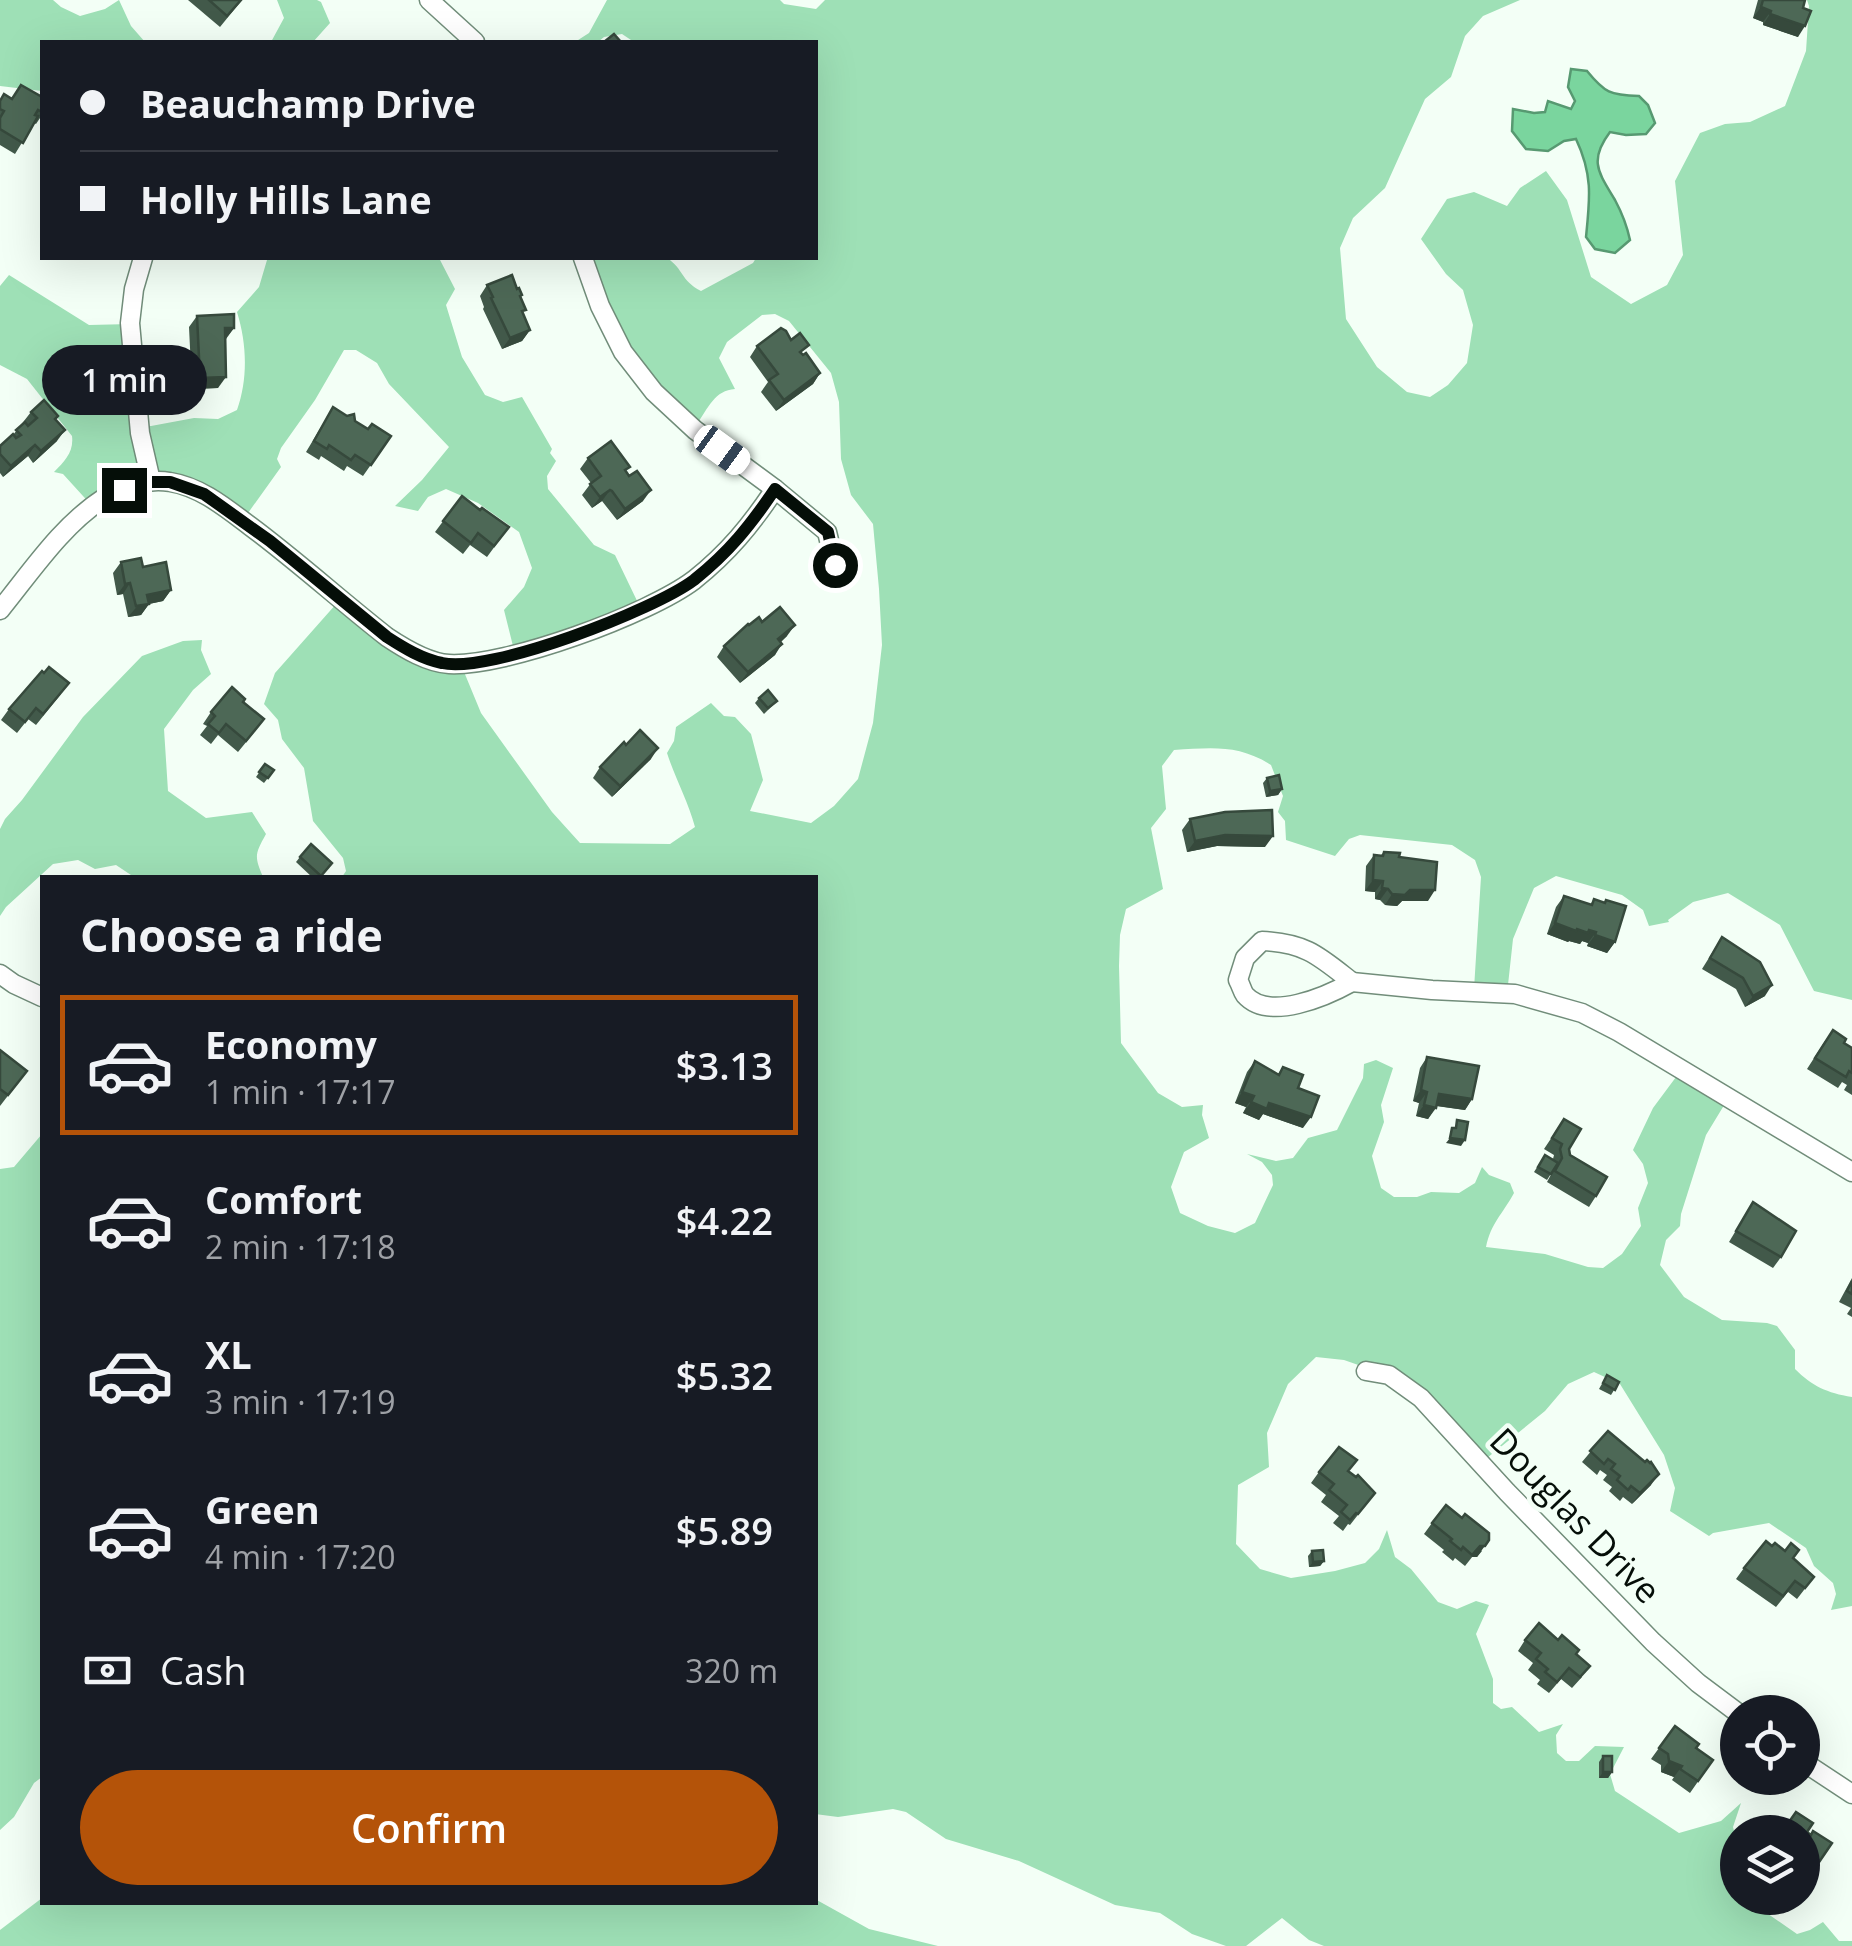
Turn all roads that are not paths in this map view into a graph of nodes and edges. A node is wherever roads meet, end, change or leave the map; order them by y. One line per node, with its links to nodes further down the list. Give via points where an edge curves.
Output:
1 (428, 0): 2 (street)
2 (472, 40)
3 (142, 260): 5 (street, via 130,323)
4 (583, 260): 6 (street, via 624,352 654,392)
5 (151, 481): 6 (street, via 204,494 387,637 444,664 522,653 669,596 748,530); 8 (street, via 106,497 78,520)
6 (775, 489): 7 (street, via 828,532)
7 (835, 565)
8 (0, 610)
9 (0, 974): 11 (street)
10 (1352, 982): 10 (street, via 1298,1004 1267,1006 1246,996 1238,980 1244,958 1262,942 1286,942 1313,951); 12 (street, via 1515,994 1582,1013)
11 (40, 996)
12 (1852, 1172)
13 (1366, 1370): 14 (street, Douglas Drive, via 1389,1375 1421,1398 1653,1642)
14 (1720, 1700)
15 (1820, 1773): 16 (street)
16 (1852, 1794)

